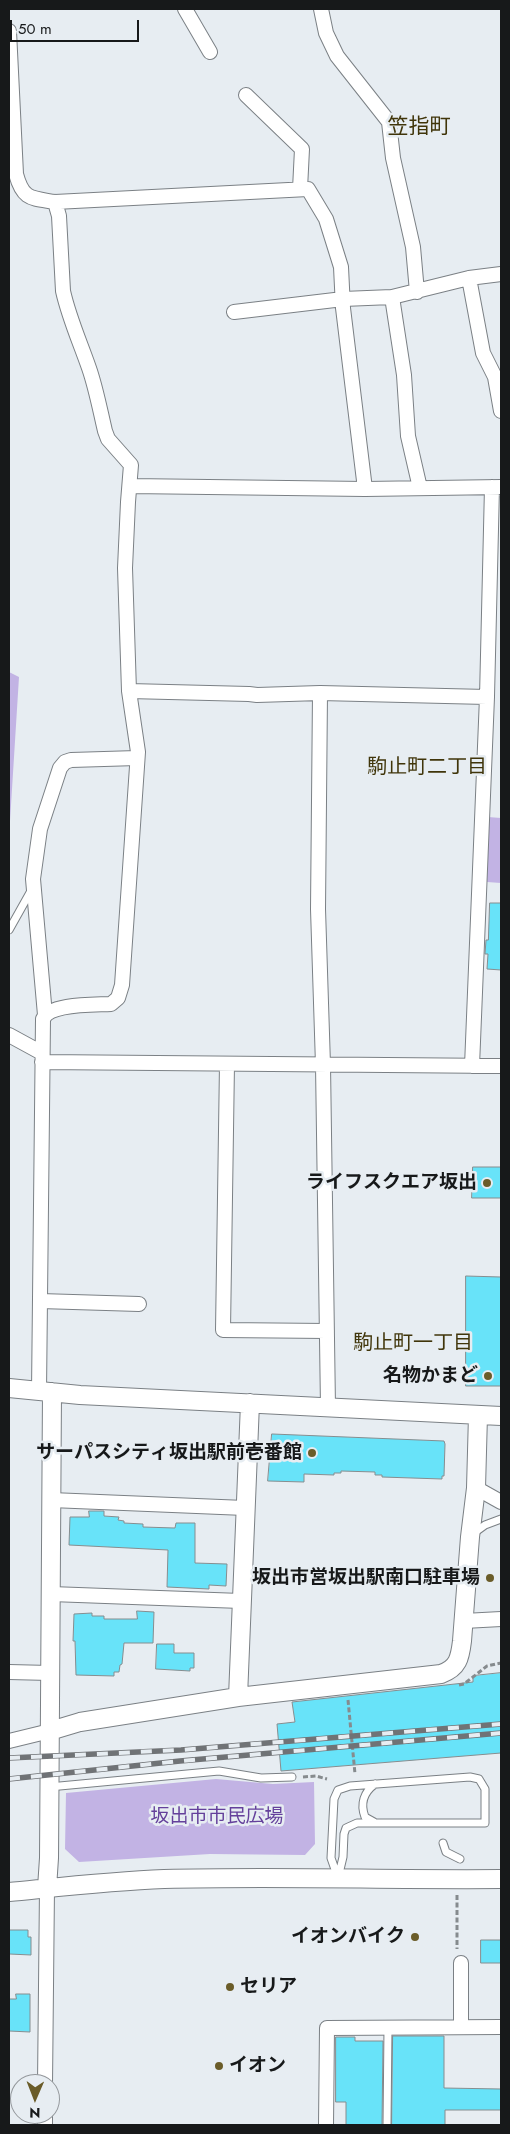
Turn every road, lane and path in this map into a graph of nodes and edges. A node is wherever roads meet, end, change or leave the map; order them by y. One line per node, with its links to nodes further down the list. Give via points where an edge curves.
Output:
1 (185, 9): 4 (street)
2 (321, 9): 11 (street, via 326,33 337,56 389,122)
3 (9, 31): 6 (street)
4 (210, 52)
5 (246, 95): 7 (street, via 302,149)
6 (10, 103): 8 (street, via 19,187 32,199)
7 (300, 189): 8 (street); 13 (street, via 308,189 326,219 341,268)
8 (55, 202): 16 (street, via 66,303 89,367 108,439 131,463)
9 (501, 274): 10 (street)
10 (468, 278): 11 (street); 15 (street, via 483,353 495,377)
11 (417, 292): 12 (street)
12 (392, 297): 13 (street); 18 (street, via 403,366 408,436)
13 (342, 299): 14 (street); 19 (street)
14 (234, 312)
15 (501, 410)
16 (130, 486): 19 (street); 20 (street, via 125,568)
17 (497, 487): 18 (street); 22 (street)
18 (420, 488): 19 (street)
19 (365, 489)
20 (128, 691): 21 (street, via 257,696); 23 (street)
21 (320, 693): 22 (street); 30 (street, via 318,909)
22 (487, 697): 31 (street)
23 (137, 758): 24 (street, via 71,760 60,768 40,828); 26 (street, via 122,985 118,998 111,1004 60,1008)
24 (34, 886): 25 (lane); 26 (street)
25 (9, 930)
26 (45, 1015): 28 (street)
27 (9, 1035): 28 (street)
28 (42, 1058): 29 (street); 33 (street)
29 (227, 1064): 30 (street); 35 (street, via 223,1330)
30 (323, 1064): 31 (street); 35 (street)
31 (472, 1066): 32 (street)
32 (501, 1066)
33 (40, 1301): 34 (street); 37 (street)
34 (139, 1304)
35 (327, 1331): 39 (street)
36 (9, 1388): 37 (street)
37 (46, 1391): 38 (street); 43 (street)
38 (250, 1403): 39 (street); 45 (street)
39 (328, 1407): 40 (street)
40 (478, 1414): 41 (street); 42 (street)
41 (501, 1416)
42 (476, 1488): 44 (street); 47 (street)
43 (51, 1500): 45 (street); 48 (street)
44 (501, 1502)
45 (245, 1508): 49 (street)
46 (501, 1519): 47 (lane, via 485,1525)
47 (470, 1537): 51 (street)
48 (51, 1594): 49 (street); 53 (street)
49 (241, 1601): 54 (street)
50 (501, 1619): 51 (street)
51 (464, 1621): 54 (street, via 460,1657 450,1671)
52 (9, 1672): 53 (street)
53 (50, 1673): 56 (street)
54 (238, 1697): 56 (street, via 80,1722)
55 (348, 1698): 58 (path)
56 (50, 1731): 57 (street); 62 (street)
57 (9, 1741)
58 (354, 1774)
59 (292, 1777): 60 (path); 62 (lane, via 261,1778 219,1771)
60 (327, 1779)
61 (374, 1784): 63 (lane, via 364,1796 363,1812 370,1821); 63 (lane, via 470,1777 479,1779 485,1789 485,1823); 66 (lane, via 343,1787 335,1793 332,1858)
62 (49, 1787): 68 (street)
63 (382, 1823): 66 (lane, via 356,1823 346,1828)
64 (443, 1843): 65 (lane, via 446,1852)
65 (460, 1859)
66 (338, 1878): 67 (street); 68 (street, via 163,1880)
67 (501, 1879)
68 (47, 1888): 69 (street); 75 (street)
69 (9, 1892)
70 (457, 1895): 71 (path, via 457,1960)
71 (462, 1962): 72 (street)
72 (461, 2027): 73 (street); 74 (street)
73 (501, 2027)
74 (388, 2028): 76 (street, via 327,2028); 77 (lane)
75 (45, 2074)
76 (326, 2125)
77 (387, 2125)

